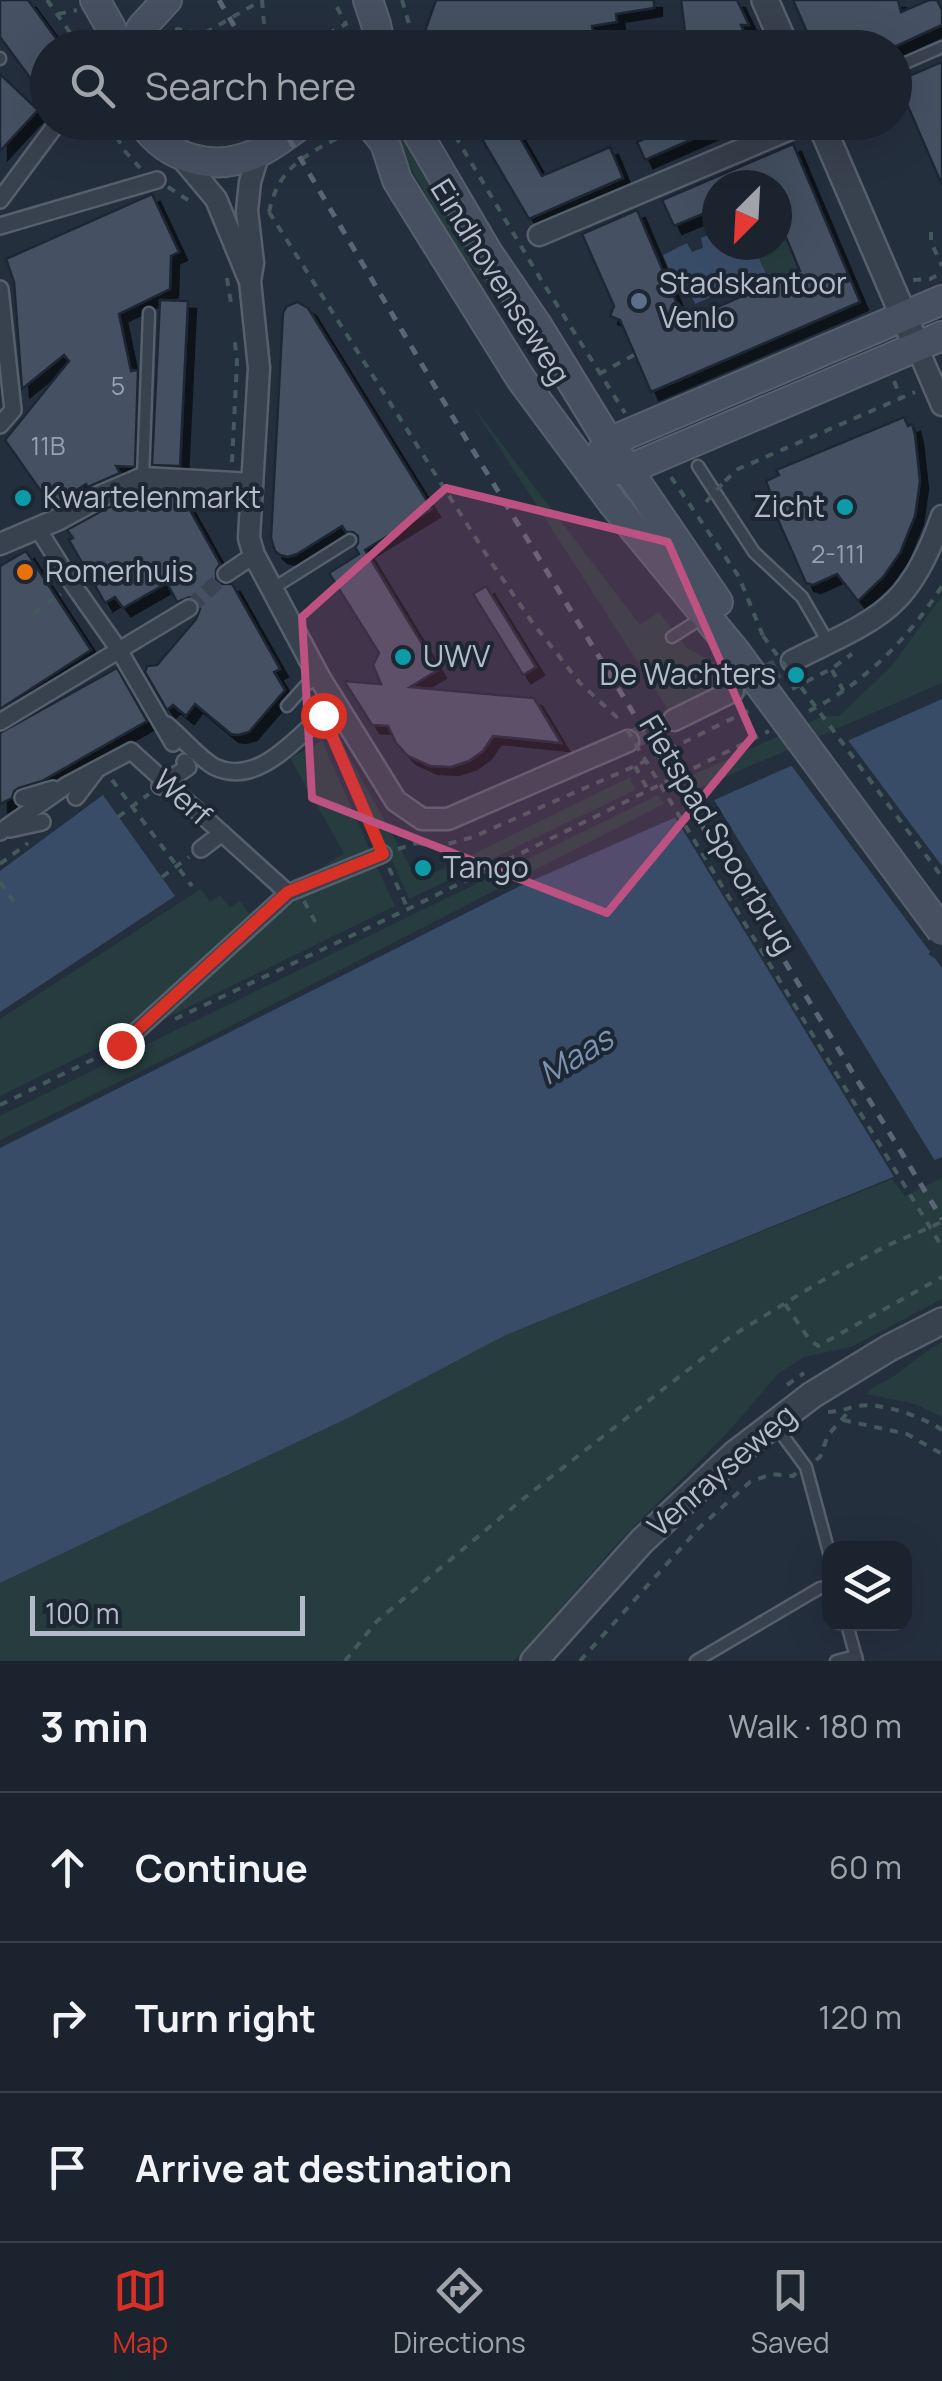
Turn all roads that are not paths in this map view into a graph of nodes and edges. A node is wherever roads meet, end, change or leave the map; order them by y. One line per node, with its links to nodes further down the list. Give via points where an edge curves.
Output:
1 (167, 0): 5 (main road)
2 (765, 0): 6 (street)
3 (85, 5): 4 (main road)
4 (112, 30)
5 (140, 30)
6 (778, 30)
7 (942, 47): 8 (lane)
8 (912, 60)
9 (45, 140): 19 (street)
10 (158, 140): 17 (main road)
11 (277, 140): 16 (main road)
12 (380, 140): 32 (main road, Eindhovenseweg, via 397,180 521,379)
13 (422, 140): 30 (main road, Eindhovenseweg)
14 (776, 140): 21 (street)
15 (826, 140): 26 (street)
16 (259, 152): 17 (main road, via 217,164); 22 (street, via 248,191)
17 (179, 155): 22 (street, via 216,199)
18 (156, 180): 20 (street)
19 (0, 200)
20 (0, 226)
21 (539, 235)
22 (250, 281): 35 (street, via 259,368)
23 (0, 289): 29 (street, via 13,410)
24 (942, 300): 26 (main road)
25 (150, 314): 34 (lane)
26 (904, 317): 27 (street); 30 (main road)
27 (929, 341): 28 (street); 33 (main road)
28 (942, 405)
29 (0, 425)
30 (609, 442): 32 (main road); 33 (main road, Eindhovenseweg)
31 (698, 466): 46 (lane, via 754,552 802,597)
32 (588, 470): 33 (main road); 44 (main road, Eindhovenseweg)
33 (627, 470): 47 (main road, Eindhovenseweg)
34 (143, 478): 35 (street); 37 (street)
35 (242, 484): 40 (street)
36 (942, 516): 46 (street, via 897,599)
37 (40, 533): 39 (street); 48 (street)
38 (350, 540): 42 (lane)
39 (1, 541)
40 (254, 555): 41 (street); 42 (street)
41 (226, 574)
42 (272, 589): 50 (street)
43 (189, 608): 48 (street)
44 (706, 615): 45 (lane); 47 (main road, Eindhovenseweg)
45 (672, 637)
46 (828, 642): 49 (street)
47 (749, 644): 70 (main road, Eindhovenseweg); 71 (main road, Eindhovenseweg, bridge)
48 (119, 650): 54 (street); 56 (street)
49 (792, 661)
50 (320, 677): 52 (lane); 58 (street, via 396,801 422,819 448,818)
51 (733, 692): 55 (street)
52 (287, 706)
53 (323, 715): 54 (street, via 265,765 240,772 215,767)
54 (158, 716): 57 (street); 59 (street)
55 (674, 720)
56 (0, 722)
57 (178, 722)
58 (628, 736)
59 (172, 743)
60 (185, 762): 61 (street)
61 (161, 786): 62 (street, Werf, via 131,751); 66 (street, Werf)
62 (72, 791): 63 (street, Werf); 65 (street, Werf)
63 (23, 798)
64 (42, 822): 65 (street, Werf)
65 (1, 832)
66 (222, 833): 67 (street); 69 (street, Werf)
67 (201, 849)
68 (383, 854): 69 (street)
69 (295, 895): 72 (street)
70 (942, 903)
71 (942, 931)
72 (121, 1045)
73 (942, 1321): 74 (street, Venrayseweg)
74 (774, 1424): 75 (lane, via 806,1467); 79 (street, Venrayseweg, via 642,1540)
75 (826, 1541)
76 (822, 1588): 80 (lane)
77 (849, 1631): 78 (lane)
78 (856, 1658): 81 (lane)
79 (534, 1661)
80 (696, 1661)
81 (836, 1661)

